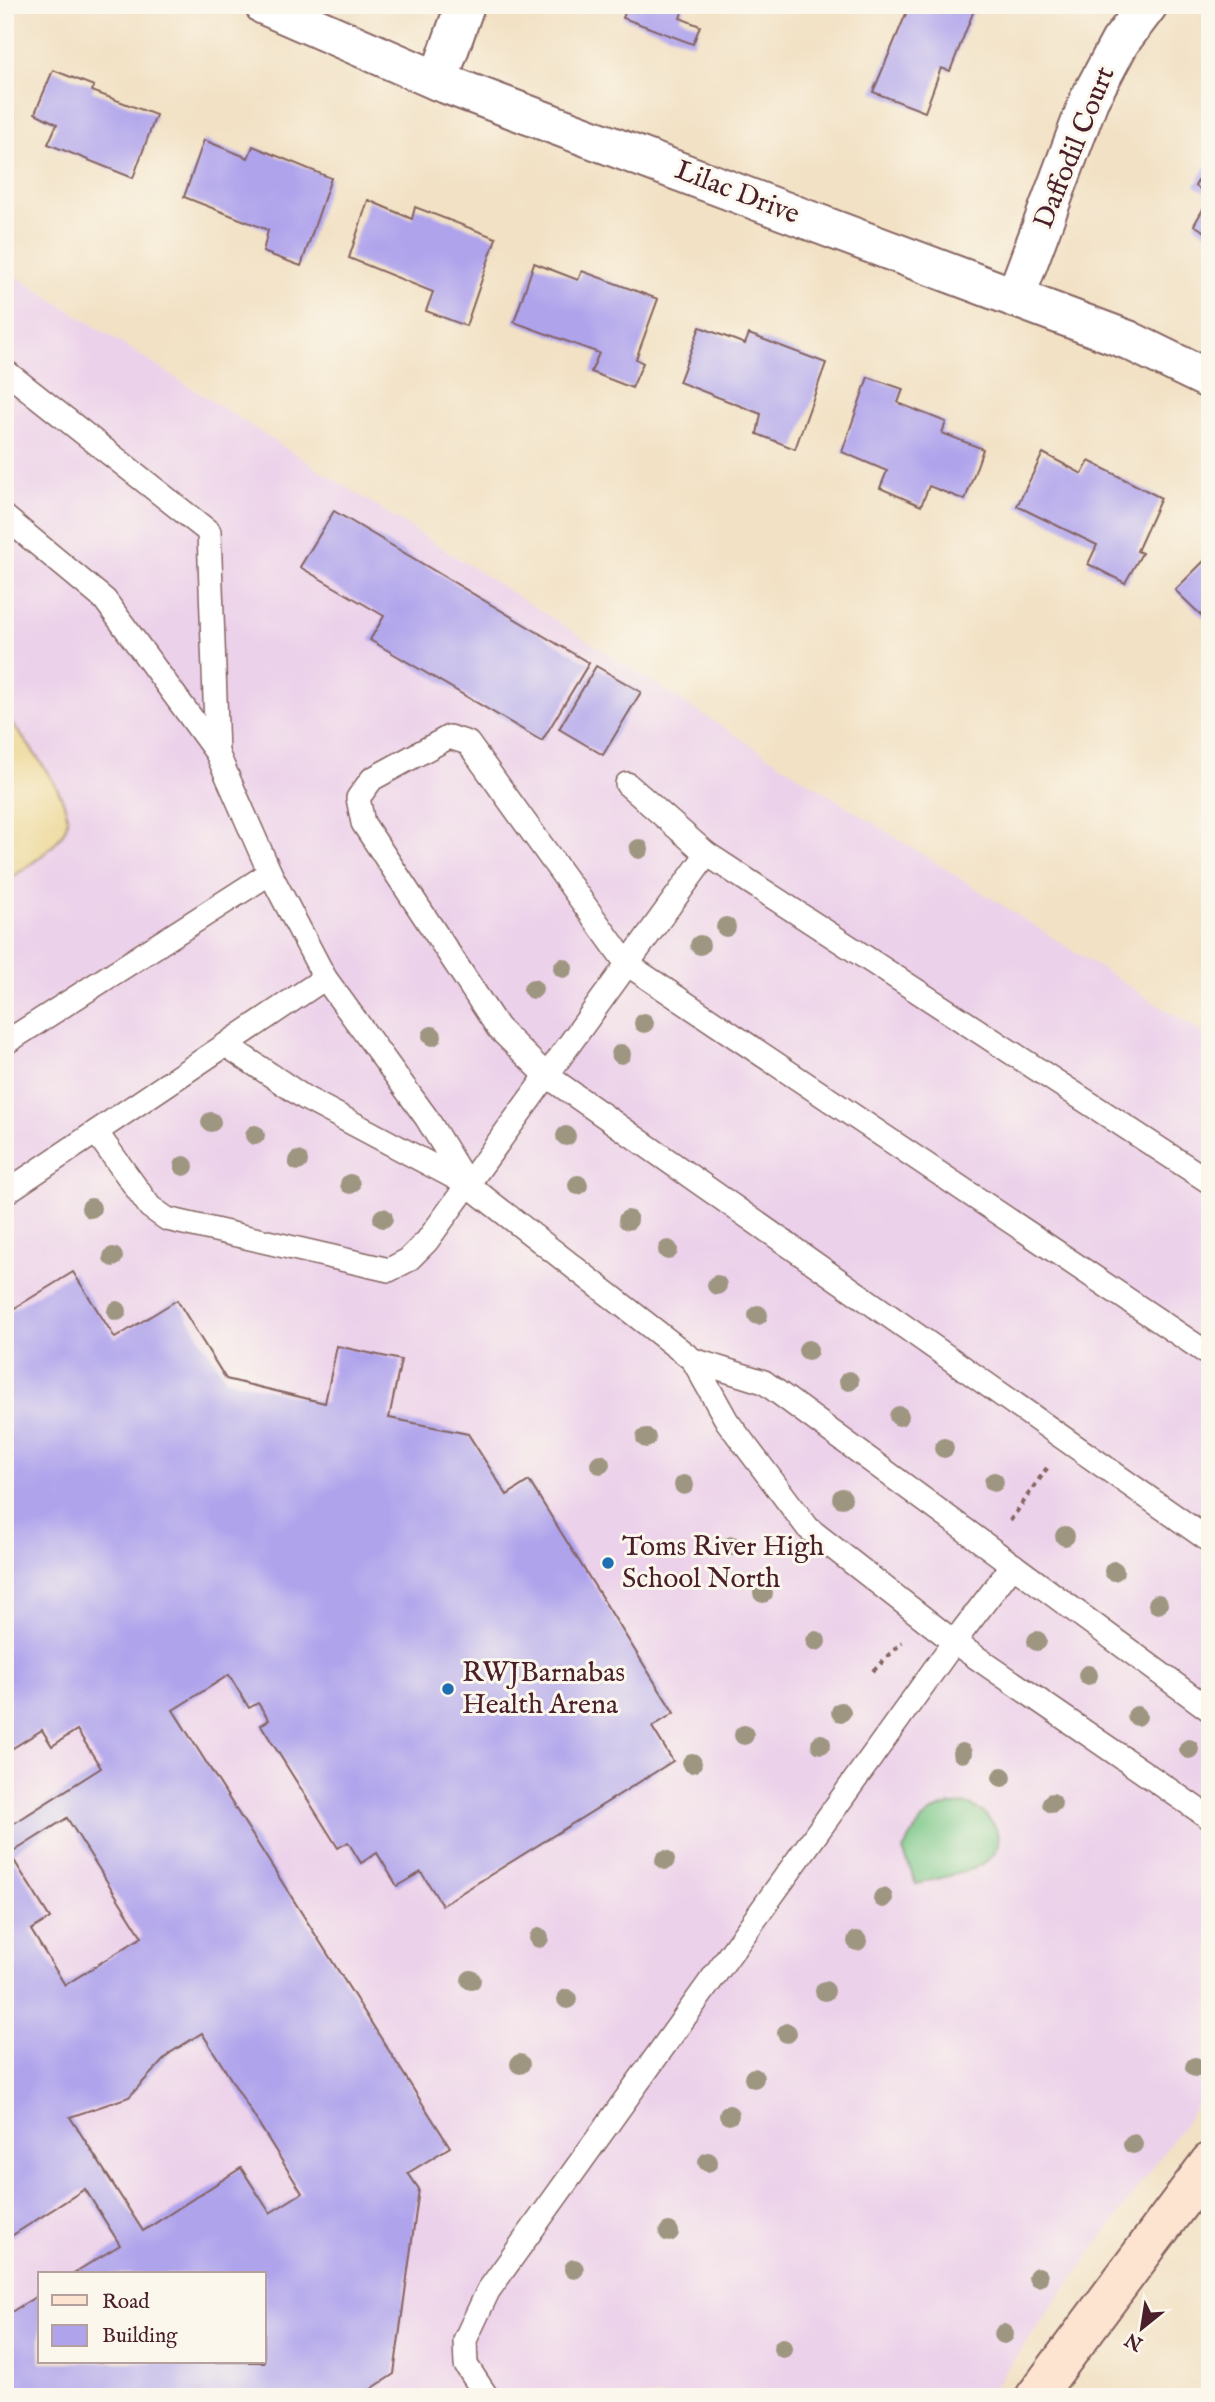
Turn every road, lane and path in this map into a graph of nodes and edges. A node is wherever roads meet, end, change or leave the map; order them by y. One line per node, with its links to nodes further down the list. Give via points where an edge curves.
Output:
1 (264, 5): 4 (street, Lilac Drive)
2 (465, 5): 4 (street)
3 (1149, 5): 5 (street, Daffodil Court, via 1120,42 1089,100)
4 (438, 81): 5 (street, Lilac Drive)
5 (1015, 298): 7 (street, Lilac Drive, via 1128,340)
6 (5, 371): 9 (lane, via 209,532)
7 (1210, 380)
8 (5, 517): 9 (lane, via 106,600)
9 (216, 753): 12 (lane)
10 (627, 784): 11 (lane)
11 (707, 854): 13 (lane); 19 (lane)
12 (270, 873): 14 (lane); 15 (lane)
13 (627, 964): 17 (lane); 17 (lane, via 468,743 449,737 372,779 358,798 363,824 498,1028); 22 (lane)
14 (326, 978): 16 (lane); 20 (lane, via 426,1117)
15 (5, 1043)
16 (226, 1045): 18 (lane); 20 (lane, via 305,1098)
17 (546, 1075): 20 (lane); 26 (lane)
18 (96, 1132): 20 (lane, via 150,1207 167,1219 388,1270 427,1241); 21 (lane)
19 (1210, 1182)
20 (467, 1184): 23 (lane)
21 (5, 1193)
22 (1210, 1355)
23 (693, 1360): 27 (lane, via 764,1382); 28 (lane, via 727,1421 808,1528)
24 (1032, 1489): 25 (path)
25 (1010, 1521)
26 (1210, 1541)
27 (1013, 1565): 28 (lane); 29 (lane)
28 (954, 1642): 30 (lane); 32 (lane, via 488,2291 465,2340 466,2365)
29 (1210, 1710)
30 (1210, 1818)
31 (1210, 2162): 33 (main road)
32 (487, 2397)
33 (1035, 2397)

